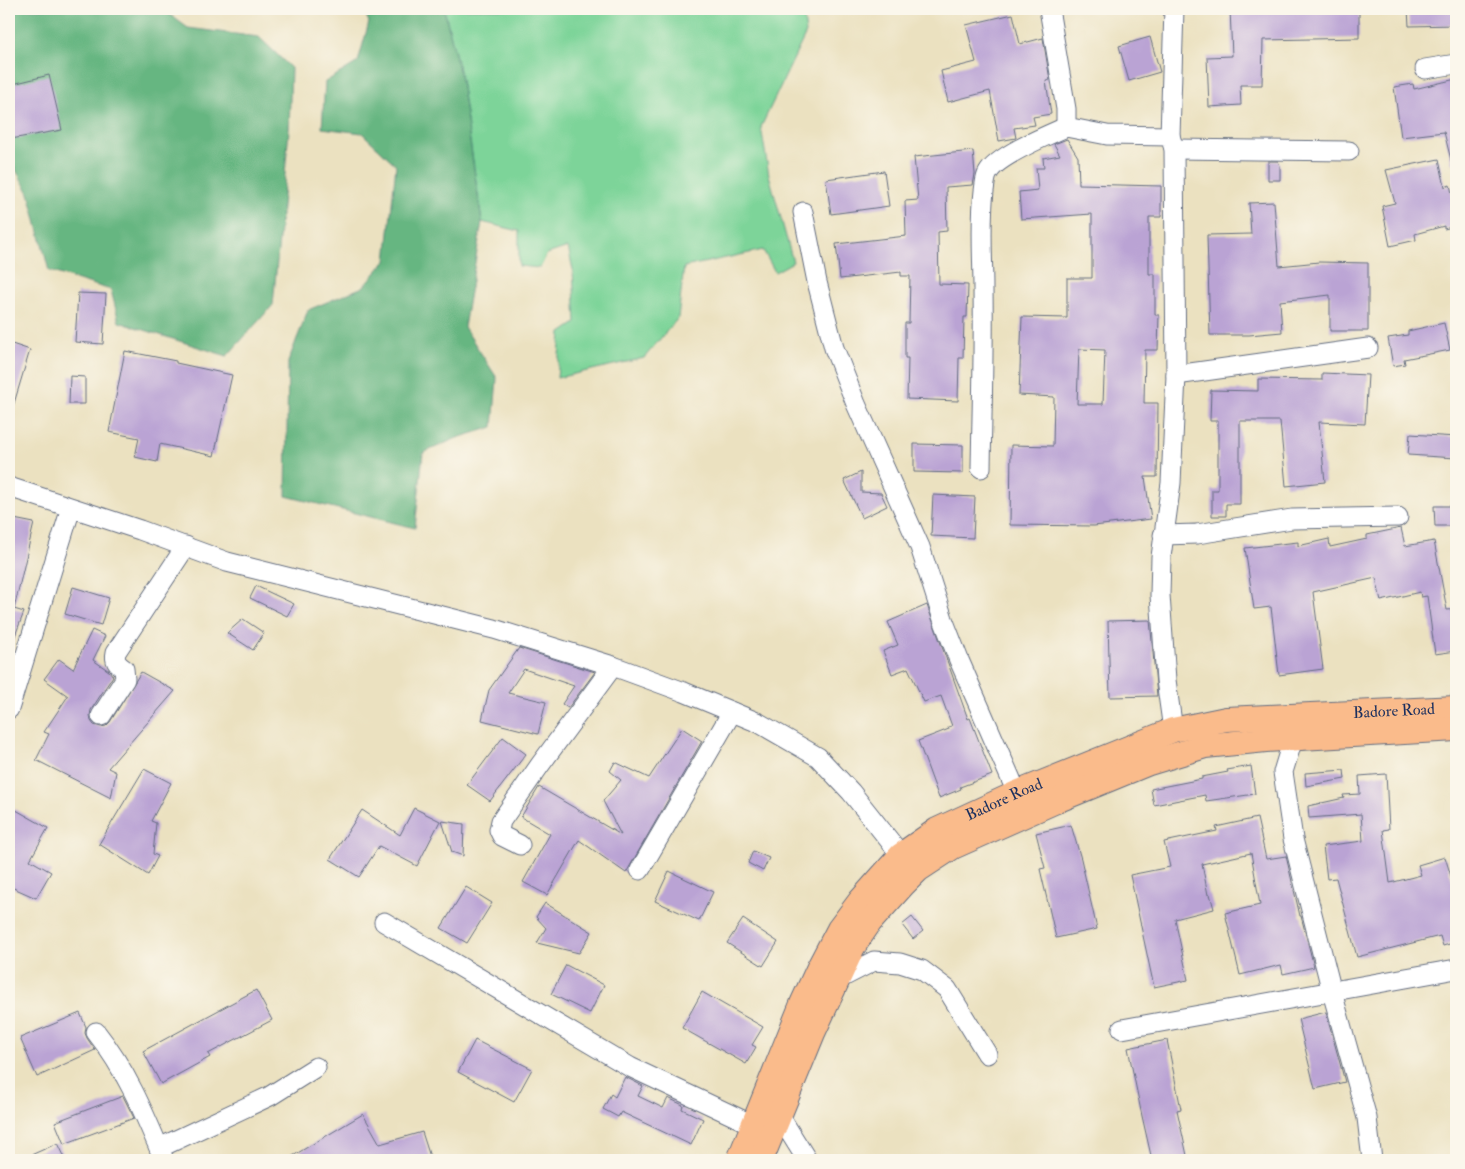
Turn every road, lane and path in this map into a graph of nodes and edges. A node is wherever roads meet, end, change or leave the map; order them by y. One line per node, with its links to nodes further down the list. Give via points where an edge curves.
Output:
1 (1049, 9): 5 (street, via 1066,108)
2 (1174, 9): 6 (street)
3 (1456, 64): 4 (street)
4 (1425, 69)
5 (1066, 127): 6 (street); 11 (street, via 999,162 988,172 986,180 982,204)
6 (1172, 142): 7 (street); 10 (street)
7 (1349, 151)
8 (803, 212): 25 (street, via 834,348 920,547 959,660)
9 (1368, 348): 10 (street)
10 (1176, 375): 15 (street, via 1171,483)
11 (981, 468)
12 (9, 487): 13 (street)
13 (71, 508): 16 (street); 19 (street)
14 (1398, 517): 15 (street, via 1292,519 1198,534)
15 (1163, 535): 23 (street, via 1160,595)
16 (186, 546): 17 (street, via 254,570 494,629); 21 (street, via 116,652 114,658 124,669 124,679)
17 (613, 666): 20 (street); 26 (street, via 501,821 499,830 502,836)
18 (1456, 708): 23 (main road, Badore Road, via 1226,719)
19 (9, 709)
20 (732, 712): 27 (street, via 759,723 818,757); 28 (street)
21 (101, 716)
22 (1456, 729): 24 (main road, Badore Road)
23 (1173, 730): 25 (main road, Badore Road)
24 (1293, 738): 31 (main road, Badore Road, via 1206,746 1149,763 953,847 918,870 888,900 853,947); 32 (street, via 1283,772 1288,805 1300,868)
25 (1017, 793): 27 (main road, Badore Road, via 938,830)
26 (520, 845)
27 (902, 855): 38 (main road, Badore Road, via 860,900 839,929 802,1004)
28 (640, 870)
29 (384, 922): 38 (street, via 630,1067)
30 (1456, 969): 32 (street)
31 (837, 980): 35 (street, via 874,961 900,963 922,970 947,988); 37 (main road, Badore Road)
32 (1332, 992): 33 (street); 43 (street, via 1367,1118)
33 (1122, 1029)
34 (96, 1032): 39 (street, via 136,1093)
35 (987, 1054)
36 (316, 1067): 39 (street, via 270,1096)
37 (779, 1115): 41 (main road, Badore Road); 42 (street)
38 (753, 1125): 40 (main road, Badore Road)
39 (162, 1154)
40 (739, 1160)
41 (761, 1160)
42 (807, 1160)
43 (1372, 1160)

